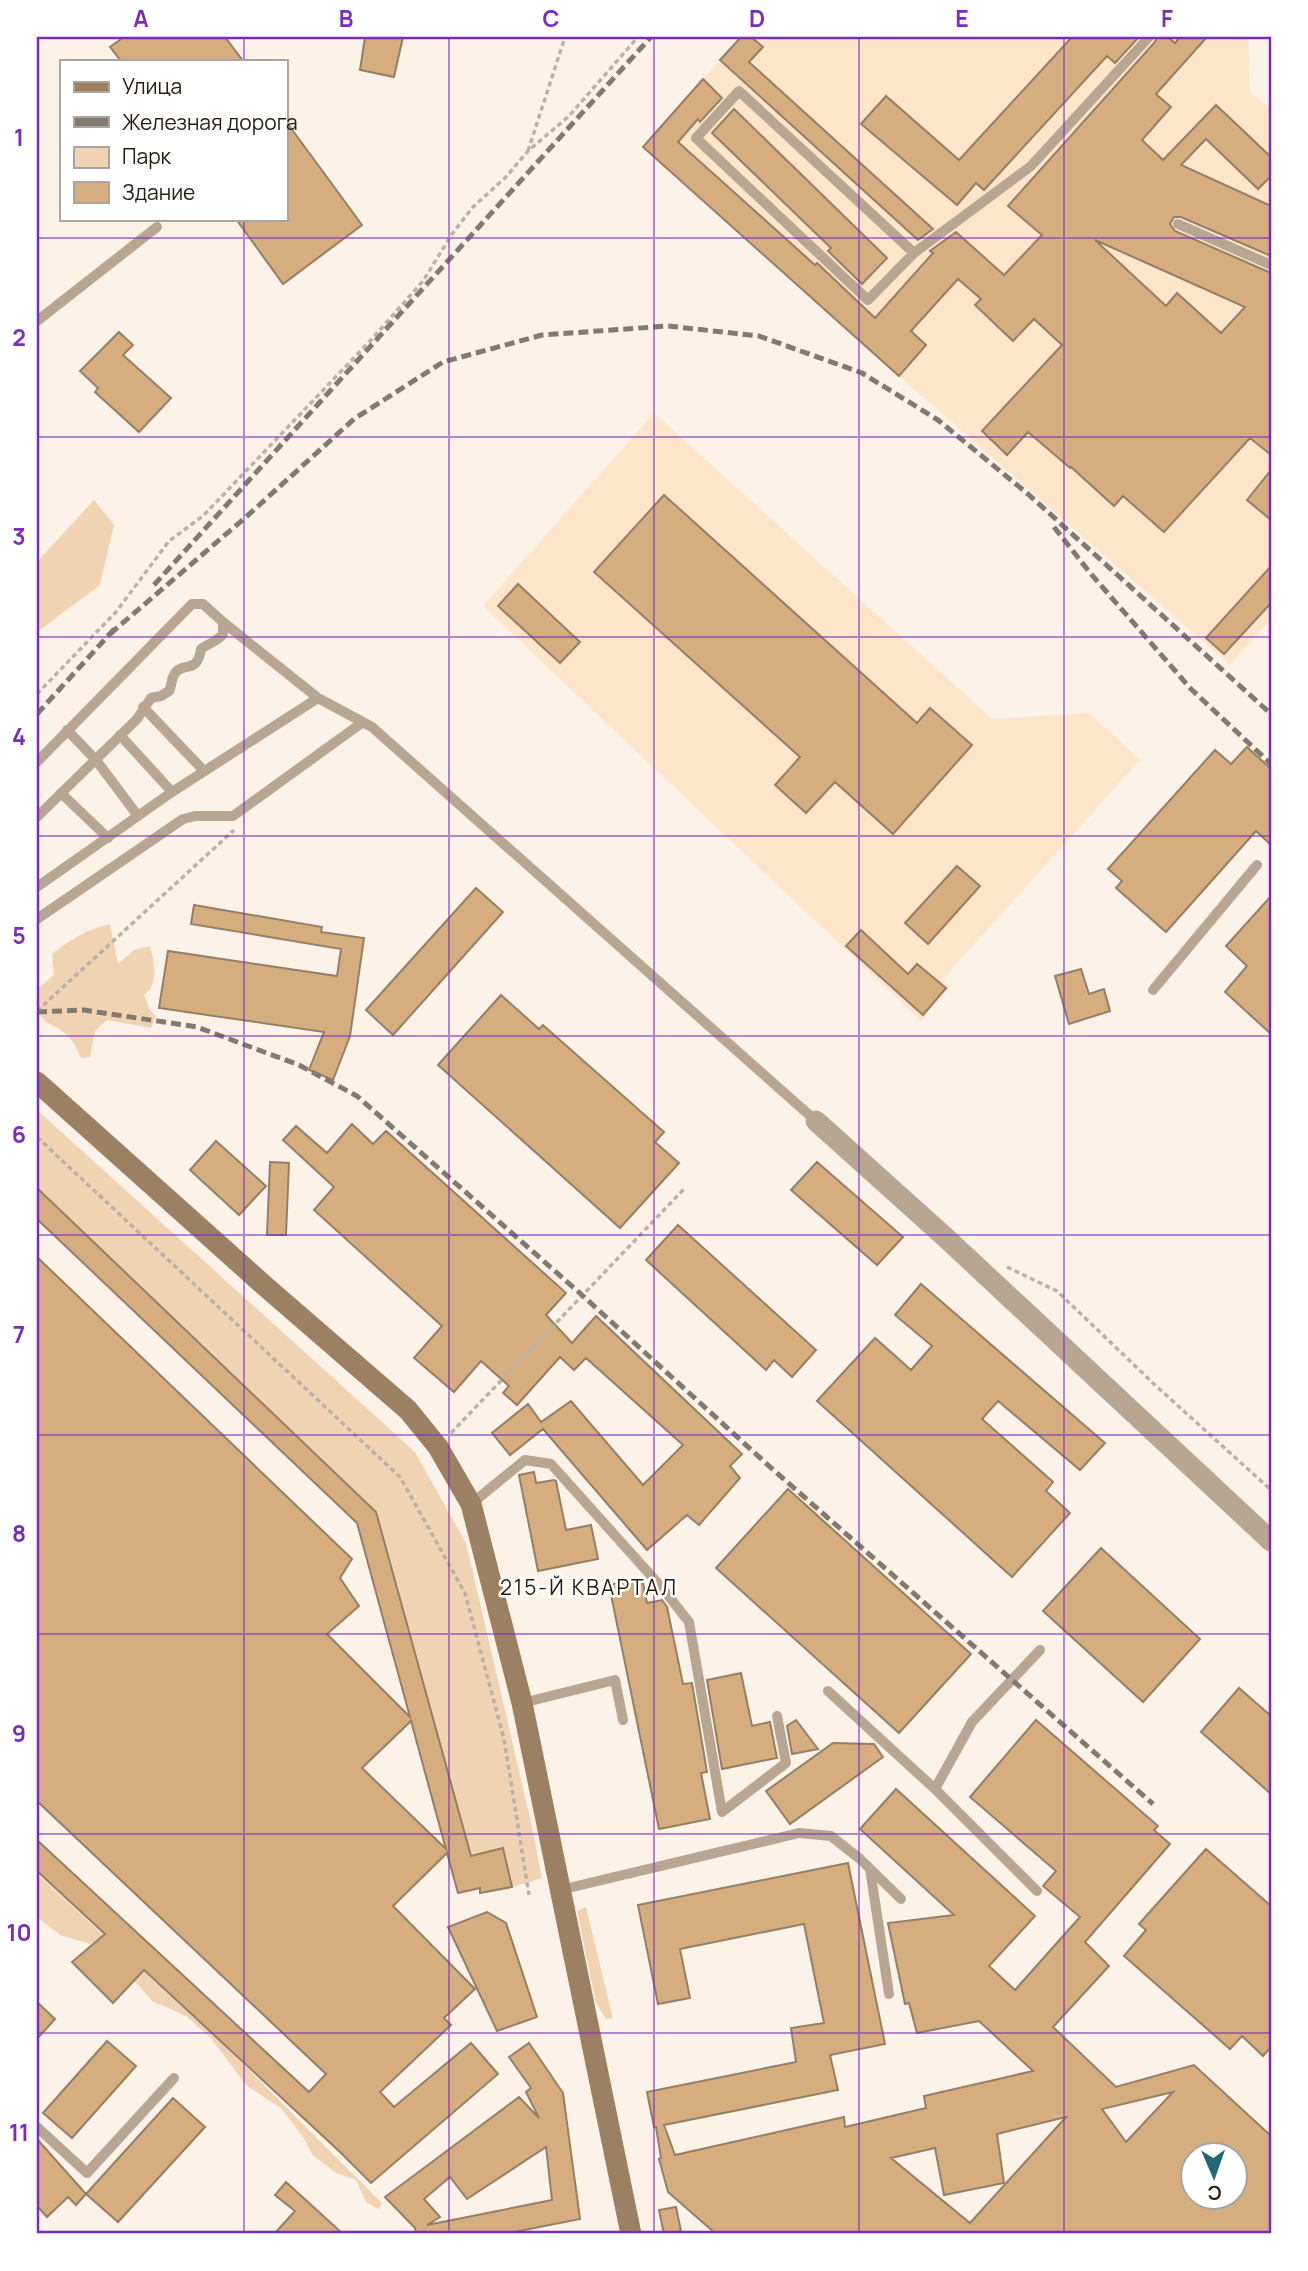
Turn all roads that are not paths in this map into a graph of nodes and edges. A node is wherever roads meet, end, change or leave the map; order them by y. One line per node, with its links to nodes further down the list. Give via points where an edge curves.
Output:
1 (1149, 37): 4 (lane, via 1031,166)
2 (1178, 224): 5 (lane)
3 (157, 227): 6 (lane)
4 (915, 253): 4 (lane, via 868,300 696,138 739,90)
5 (1271, 265)
6 (37, 321)
7 (223, 622): 8 (lane); 9 (lane, via 219,640 201,649 192,666 173,675 169,691 150,698); 11 (lane, via 203,604 192,604)
8 (318, 698): 10 (lane); 15 (lane)
9 (143, 707): 12 (lane); 15 (lane)
10 (363, 722): 23 (lane, via 233,816 183,819); 26 (lane)
11 (67, 730): 13 (lane); 14 (lane)
12 (120, 735): 13 (lane); 16 (lane)
13 (96, 760): 17 (lane); 18 (lane)
14 (37, 762)
15 (204, 771): 16 (lane)
16 (172, 792): 18 (lane)
17 (61, 793): 19 (lane); 20 (lane)
18 (138, 816): 20 (lane)
19 (37, 817)
20 (108, 838): 22 (lane)
21 (1257, 865): 24 (lane)
22 (37, 887)
23 (37, 919)
24 (1153, 990)
25 (37, 1082): 27 (street, via 408,1410 438,1447)
26 (816, 1121): 28 (street)
27 (471, 1504): 31 (street); 32 (lane, via 525,1460 551,1464 690,1622 722,1812 786,1763)
28 (1271, 1541)
29 (1040, 1650): 34 (lane, via 972,1722)
30 (828, 1691): 34 (lane)
31 (522, 1703): 33 (lane, via 615,1680); 36 (street)
32 (776, 1716)
33 (623, 1720)
34 (935, 1789): 37 (lane)
35 (870, 1869): 36 (lane, via 831,1836 799,1833); 38 (lane); 39 (lane)
36 (560, 1891): 42 (street)
37 (1037, 1891)
38 (901, 1899)
39 (889, 1994)
40 (174, 2078): 41 (lane, via 87,2173)
41 (37, 2127)
42 (631, 2234)

